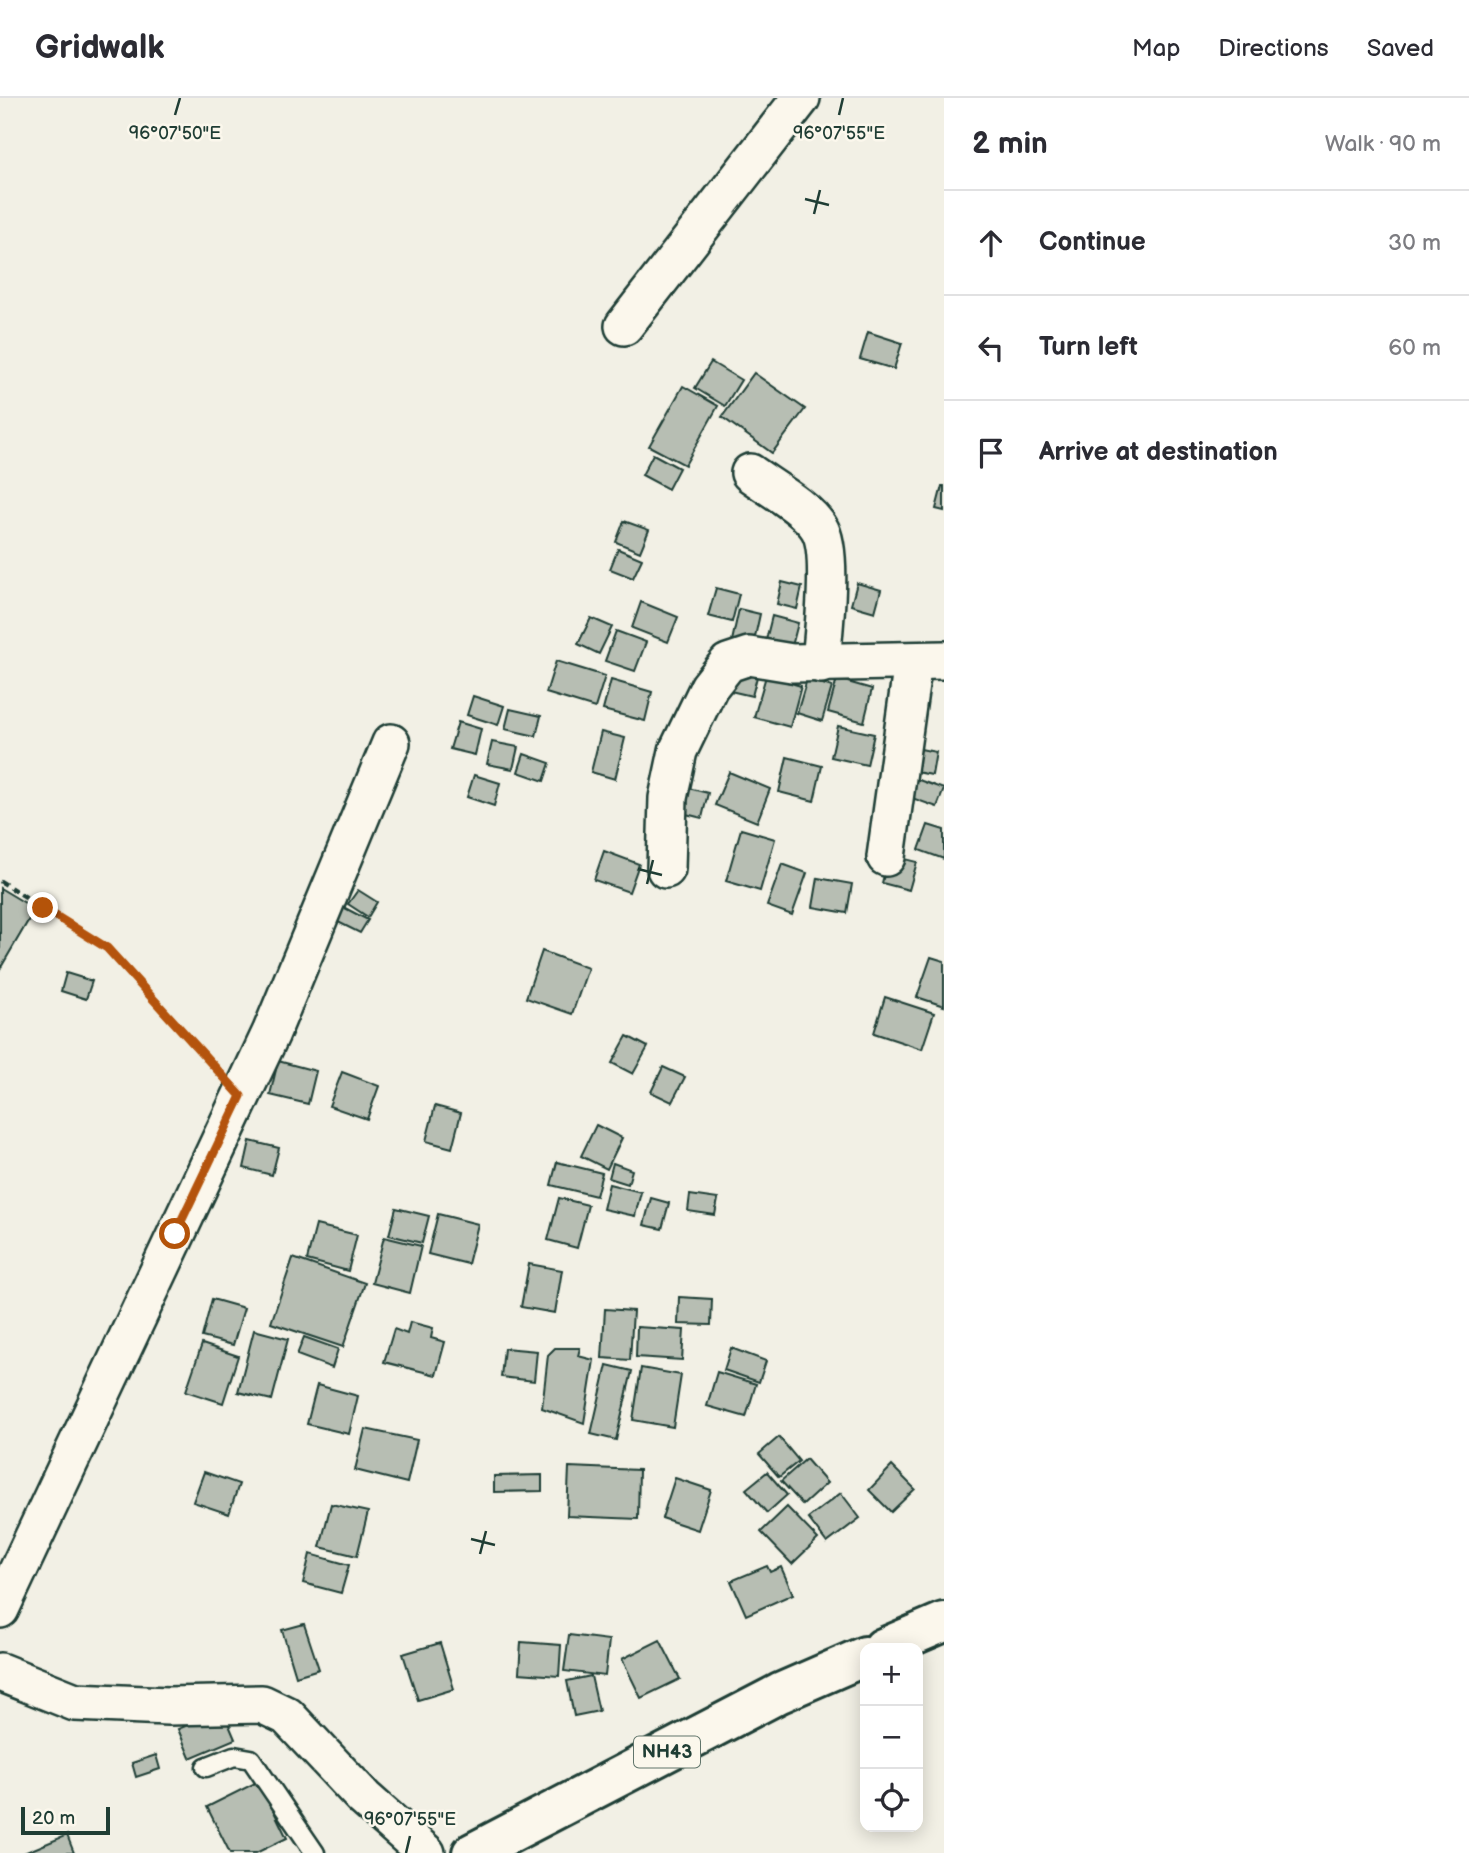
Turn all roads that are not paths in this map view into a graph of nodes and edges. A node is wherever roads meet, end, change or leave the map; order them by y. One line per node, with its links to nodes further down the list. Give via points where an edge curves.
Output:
1 (801, 98): 2 (street)
2 (624, 326)
3 (750, 473): 5 (street, via 809,517 824,541 827,589)
4 (929, 661): 5 (street); 7 (street)
5 (821, 664): 8 (street, via 749,656 728,663 709,687 678,751 668,798)
6 (391, 743): 9 (street, via 271,1032)
7 (886, 857)
8 (666, 869)
9 (0, 1609)
10 (944, 1622): 11 (highway)
11 (895, 1643)
12 (860, 1658): 17 (highway, NH43, via 780,1693)
13 (0, 1672): 16 (street, via 75,1702 262,1704 287,1716 364,1798)
14 (206, 1767): 15 (lane, via 234,1756 251,1759)
15 (315, 1853)
16 (426, 1853)
17 (472, 1853)

